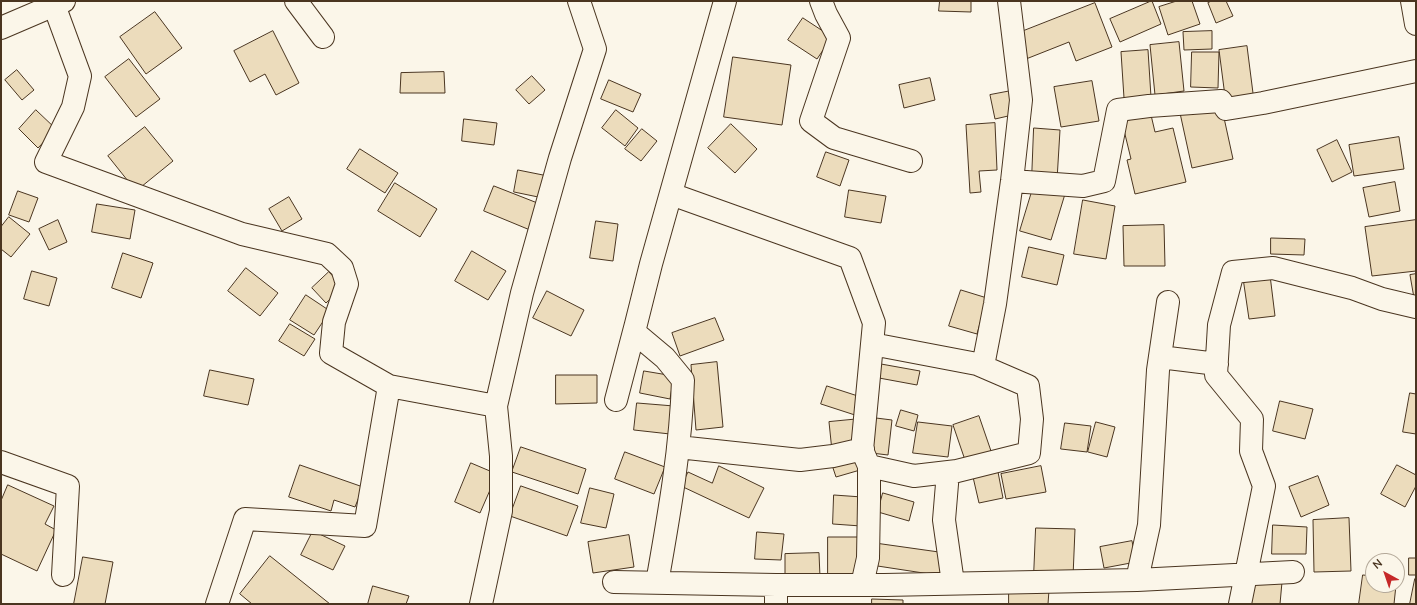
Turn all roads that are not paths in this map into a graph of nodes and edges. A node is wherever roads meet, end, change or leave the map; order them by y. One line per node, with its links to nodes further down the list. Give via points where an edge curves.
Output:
1 (296, 1): 10 (street)
2 (579, 1): 24 (street, via 595,49 560,158 522,293)
3 (725, 1): 14 (street)
4 (821, 1): 12 (street, via 839,38 811,121 834,138)
5 (1009, 1): 13 (street, via 1021,100)
6 (1412, 1): 8 (street)
7 (59, 3): 9 (street); 22 (street, via 80,76 73,107 46,162 242,234 327,254 342,268 347,284 334,322 331,353)
8 (1416, 24)
9 (1, 28)
10 (323, 37)
11 (1416, 71): 13 (street, via 1226,109 1221,101 1118,110 1104,181 1082,186)
12 (910, 161)
13 (1012, 181): 21 (street)
14 (671, 194): 17 (street); 18 (street, via 850,258 874,323)
15 (1168, 302): 19 (street)
16 (1416, 306): 20 (street, via 1273,268 1233,272 1219,325)
17 (634, 332): 23 (street); 25 (street, via 665,358 683,380)
18 (872, 344): 21 (street); 26 (street, via 864,420)
19 (1160, 357): 20 (street); 32 (street, via 1149,525)
20 (1217, 364): 30 (street, via 1216,375 1252,420 1252,451 1264,486)
21 (984, 366): 28 (street, via 1028,386 1032,420 1029,454)
22 (389, 386): 24 (street); 38 (street, via 365,526 245,519)
23 (616, 400)
24 (496, 406): 39 (street, via 501,511)
25 (678, 447): 26 (street, via 800,460 833,456); 34 (street)
26 (866, 457): 28 (street, via 914,476); 36 (street, via 868,558)
27 (1, 462): 31 (street, via 68,486)
28 (948, 472): 35 (street, via 944,520)
29 (1293, 572): 30 (street)
30 (1245, 574): 32 (street); 40 (street)
31 (63, 575)
32 (1137, 580): 35 (street)
33 (614, 582): 34 (street)
34 (657, 582): 37 (street)
35 (954, 583): 36 (street)
36 (862, 585): 37 (street)
37 (776, 594)
38 (217, 604)
39 (481, 604)
40 (1240, 604)

